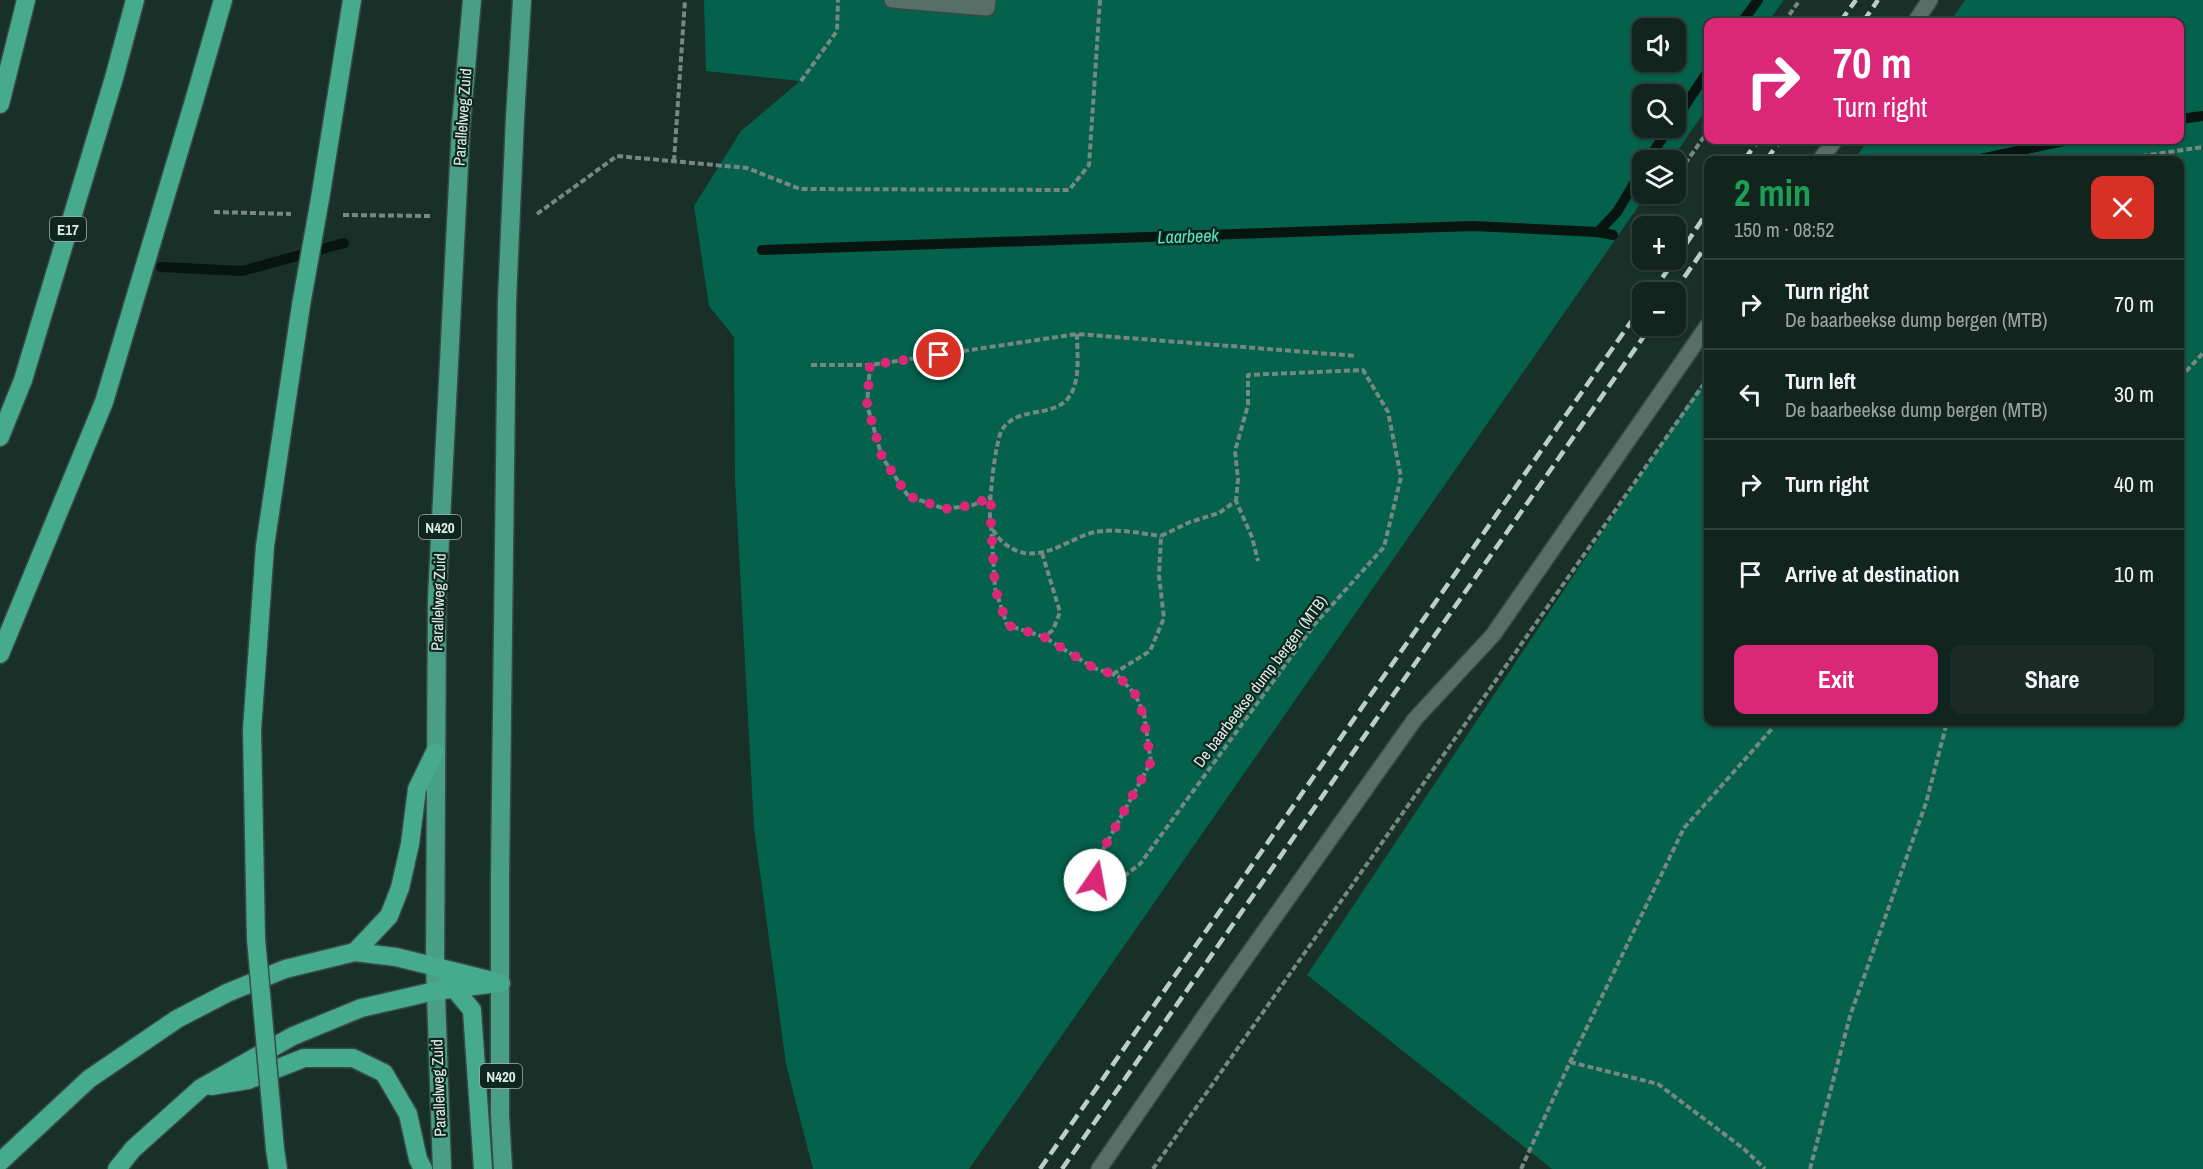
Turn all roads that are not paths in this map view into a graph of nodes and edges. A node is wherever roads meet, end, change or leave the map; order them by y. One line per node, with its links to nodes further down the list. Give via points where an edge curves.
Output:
1 (26, 0): 11 (highway)
2 (135, 0): 13 (highway, E17, bridge, via 23,380)
3 (223, 0): 14 (highway, bridge, via 104,402)
4 (352, 0): 24 (highway, bridge, via 265,546 252,730 256,939)
5 (472, 0): 15 (highway, Parallelweg Zuid / N420, bridge, via 461,125 437,599)
6 (522, 0): 18 (highway, N420, bridge, via 507,301)
7 (892, 0): 8 (lane, via 987,8)
8 (988, 0)
9 (1930, 0): 10 (lane)
10 (1918, 18)
11 (0, 104)
12 (1704, 331): 29 (lane, via 1493,635 1415,719)
13 (0, 437)
14 (0, 654)
15 (435, 752): 16 (highway, via 417,789 410,844 389,916); 17 (highway, Parallelweg Zuid / N420)
16 (355, 952): 17 (highway); 22 (highway, via 285,969 177,1019 89,1079)
17 (435, 966): 18 (highway); 19 (highway); 20 (highway, Parallelweg Zuid / N420)
18 (501, 983): 19 (highway); 28 (highway, N420)
19 (454, 988): 20 (highway); 27 (highway, via 472,1010)
20 (435, 991): 21 (highway, via 361,1008 293,1036); 26 (highway, Parallelweg Zuid / N420)
21 (201, 1088): 23 (highway, via 133,1149); 25 (highway, via 248,1080 304,1058 353,1058 384,1073 408,1114)
22 (0, 1162)
23 (117, 1169)
24 (278, 1169)
25 (423, 1169)
26 (442, 1169)
27 (483, 1169)
28 (503, 1169)
29 (1100, 1169)

